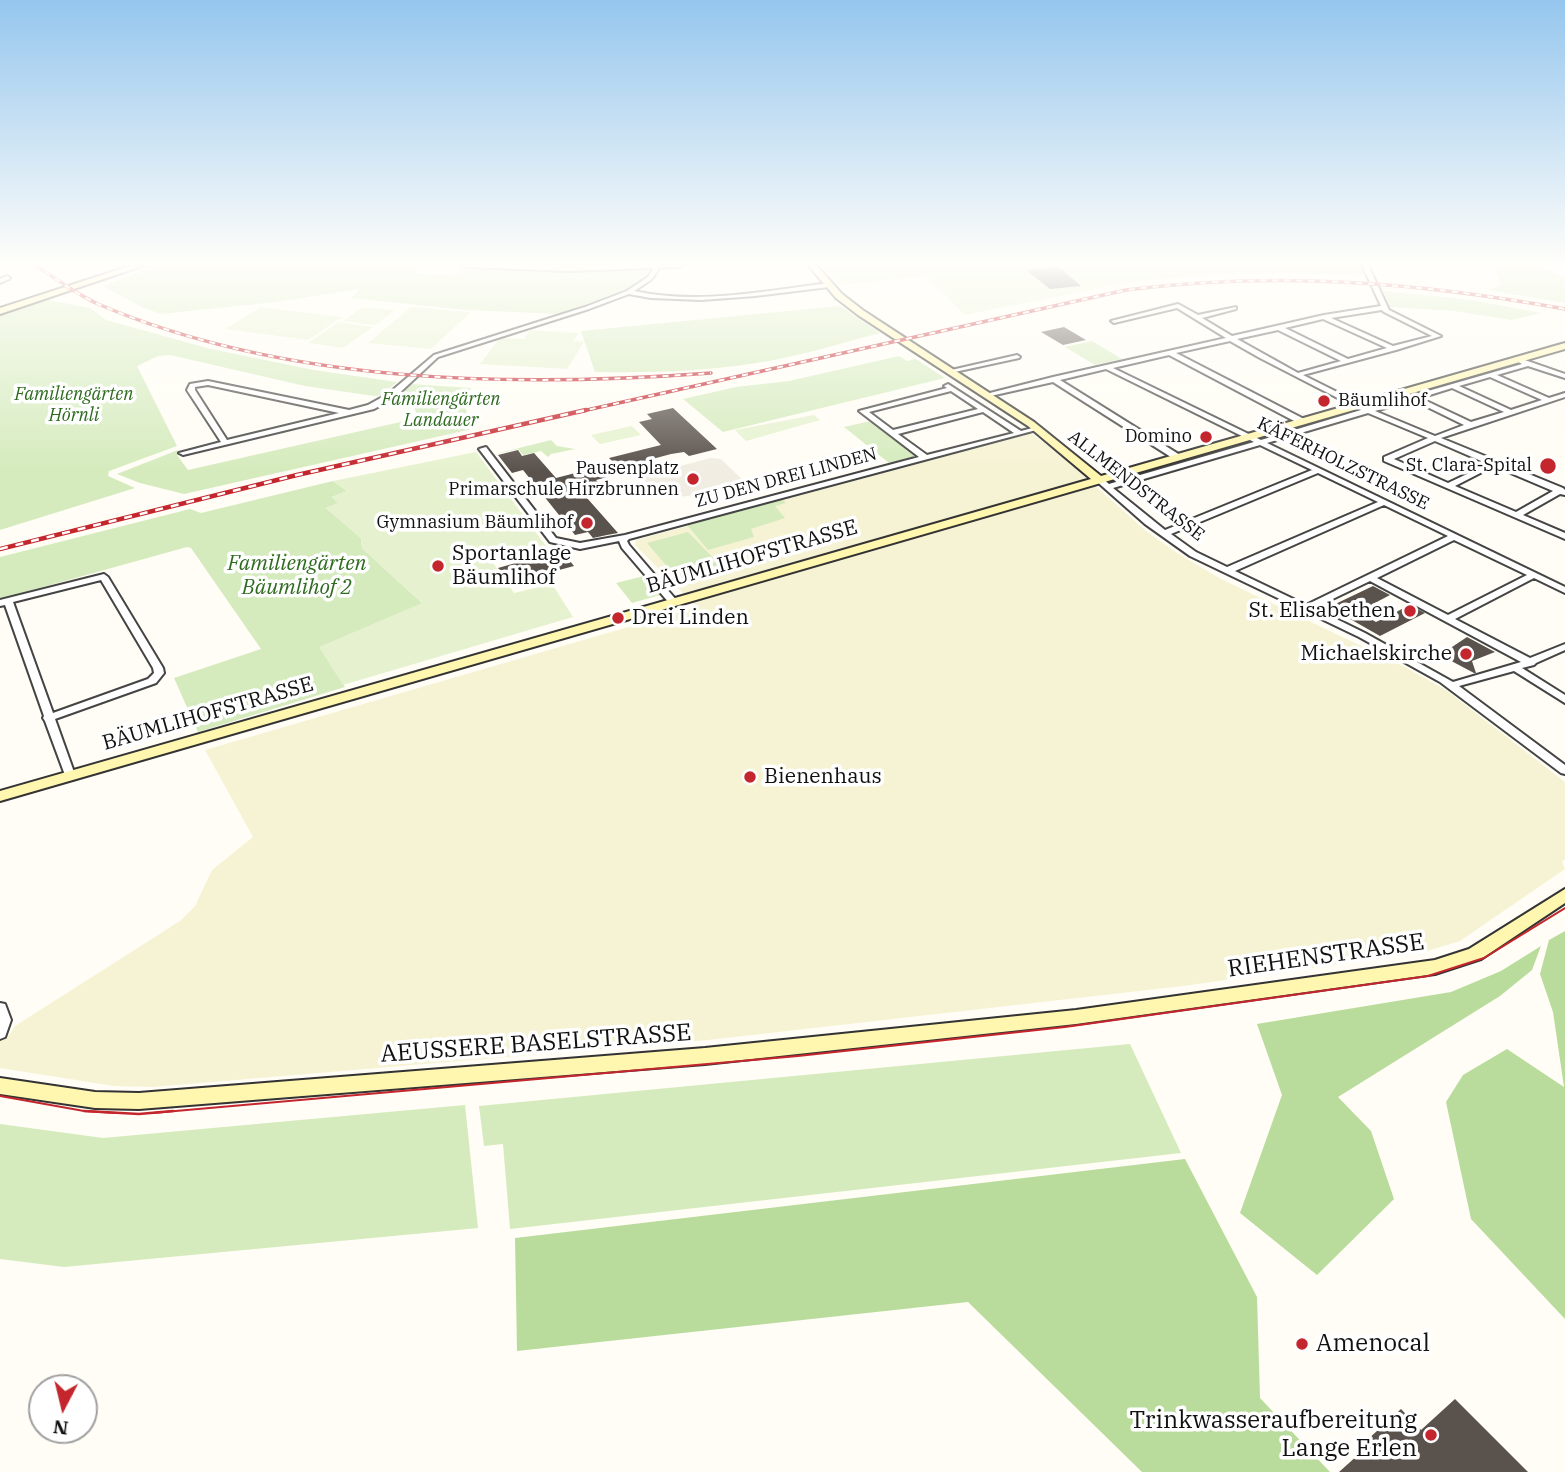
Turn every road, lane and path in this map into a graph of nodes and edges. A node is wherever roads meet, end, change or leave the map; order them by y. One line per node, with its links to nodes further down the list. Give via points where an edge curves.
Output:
1 (508, 334): 30 (street, via 436,356 387,399)
2 (893, 334): 17 (main road, ALLMENDSTRASSE)
3 (1223, 334): 8 (street)
4 (1248, 334): 8 (street)
5 (1291, 334): 14 (street)
6 (1361, 334): 10 (street)
7 (1433, 334): 10 (street, via 1438,336)
8 (1230, 338): 11 (street); 18 (street)
9 (1565, 346): 13 (main road, BÄUMLIHOFSTRASSE)
10 (1394, 349): 14 (street)
11 (1169, 352): 16 (street); 32 (street)
12 (1017, 357): 17 (street)
13 (1516, 359): 15 (street); 27 (main road, BÄUMLIHOFSTRASSE)
14 (1348, 361): 18 (street)
15 (1528, 364): 19 (street, BÄUMLIHOFSTRASSE); 20 (street)
16 (1106, 367): 21 (street); 37 (street, KÄFERHOLZSTRASSE)
17 (950, 371): 23 (main road, ALLMENDSTRASSE)
18 (1297, 375): 27 (street)
19 (1490, 375): 22 (street, BÄUMLIHOFSTRASSE); 26 (street)
20 (1565, 376)
21 (1053, 379): 23 (street); 43 (street)
22 (1452, 386): 25 (street, BÄUMLIHOFSTRASSE); 31 (street)
23 (986, 395): 34 (main road, ALLMENDSTRASSE)
24 (1565, 395): 26 (street)
25 (1413, 397): 29 (street, BÄUMLIHOFSTRASSE); 33 (street)
26 (1548, 400): 31 (street)
27 (1357, 406): 29 (street); 32 (main road, BÄUMLIHOFSTRASSE)
28 (984, 410): 35 (street); 36 (street); 36 (street, via 950,387 863,411)
29 (1367, 411): 38 (street); 40 (street, BÄUMLIHOFSTRASSE)
30 (348, 412): 39 (street); 39 (street, via 208,383 192,385)
31 (1510, 412): 33 (street)
32 (1301, 421): 37 (main road, BÄUMLIHOFSTRASSE)
33 (1471, 425): 38 (street)
34 (1036, 429): 35 (street, ZU DEN DREI LINDEN); 47 (main road, ALLMENDSTRASSE)
35 (1018, 432): 44 (street, ZU DEN DREI LINDEN)
36 (892, 433): 44 (street)
37 (1250, 436): 40 (street, KÄFERHOLZSTRASSE); 43 (main road, BÄUMLIHOFSTRASSE)
38 (1431, 438): 45 (street); 48 (street, via 1387,459)
39 (224, 441): 42 (street)
40 (1261, 442): 46 (street, KÄFERHOLZSTRASSE); 47 (street, BÄUMLIHOFSTRASSE)
41 (483, 449): 55 (street, ZU DEN DREI LINDEN, via 553,540 580,546)
42 (183, 453)
43 (1177, 457): 47 (main road, BÄUMLIHOFSTRASSE)
44 (925, 458): 55 (street, ZU DEN DREI LINDEN)
45 (1493, 464): 48 (street); 49 (street)
46 (1318, 470): 50 (street, KÄFERHOLZSTRASSE); 52 (street)
47 (1103, 483): 52 (street, ALLMENDSTRASSE); 61 (main road, BÄUMLIHOFSTRASSE)
48 (1448, 486): 51 (street)
49 (1562, 492): 51 (street)
50 (1385, 502): 53 (street, KÄFERHOLZSTRASSE); 56 (street)
51 (1516, 515): 54 (street)
52 (1164, 534): 56 (street, ALLMENDSTRASSE)
53 (1455, 536): 57 (street, KÄFERHOLZSTRASSE); 58 (street)
54 (1565, 536)
55 (626, 537): 61 (street, via 625,546)
56 (1226, 571): 62 (street, ALLMENDSTRASSE)
57 (1534, 575): 59 (street, KÄFERHOLZSTRASSE); 63 (street)
58 (1369, 577): 62 (street); 63 (street)
59 (1565, 590)
60 (4, 602): 69 (street); 69 (street, via 104,577 158,668 152,681)
61 (673, 602): 71 (main road, BÄUMLIHOFSTRASSE)
62 (1305, 609): 67 (street, ALLMENDSTRASSE)
63 (1448, 619): 65 (street)
64 (1565, 647): 65 (street)
65 (1531, 663): 66 (street)
66 (1515, 668): 67 (street); 68 (street)
67 (1453, 685): 70 (street, ALLMENDSTRASSE)
68 (1565, 700)
69 (48, 718): 71 (street)
70 (1565, 770)
71 (70, 775): 72 (main road, BÄUMLIHOFSTRASSE)
72 (0, 796)
73 (1565, 895): 75 (main road, RIEHENSTRASSE, via 1475,954 1436,967)
74 (0, 1008): 76 (street, via 4,1020)
75 (1076, 1017): 77 (main road, AEUSSERE BASELSTRASSE, via 705,1056 139,1101 95,1100)
76 (0, 1033)
77 (0, 1086)

